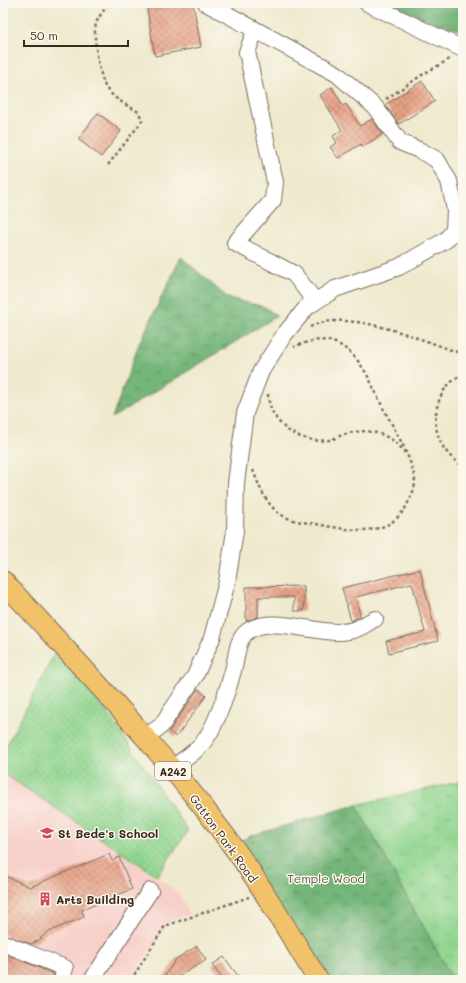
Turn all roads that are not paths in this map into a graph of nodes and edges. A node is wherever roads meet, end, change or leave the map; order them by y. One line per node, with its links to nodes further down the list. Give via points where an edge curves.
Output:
1 (206, 3): 3 (lane)
2 (367, 3): 4 (lane)
3 (255, 31): 5 (lane, via 247,52 276,182 273,200 235,242 294,274); 5 (lane, via 336,74 375,107 400,142 437,160 449,181 455,210 454,230 446,240 399,267 335,289)
4 (459, 53)
5 (315, 301): 8 (lane, via 284,335 261,371 245,413 228,582 212,638 195,676 162,726)
6 (3, 581): 8 (main road, Gatton Park Road / A242)
7 (375, 619): 9 (lane, via 353,630 335,631 267,625 248,631 237,648 223,702 207,737)
8 (144, 738): 9 (main road, Gatton Park Road / A242)
9 (171, 769): 14 (main road, Gatton Park Road / A242, via 235,850)
10 (150, 891): 13 (lane)
11 (3, 942): 12 (lane, via 65,968)
12 (62, 980)
13 (92, 980)
14 (318, 980)

